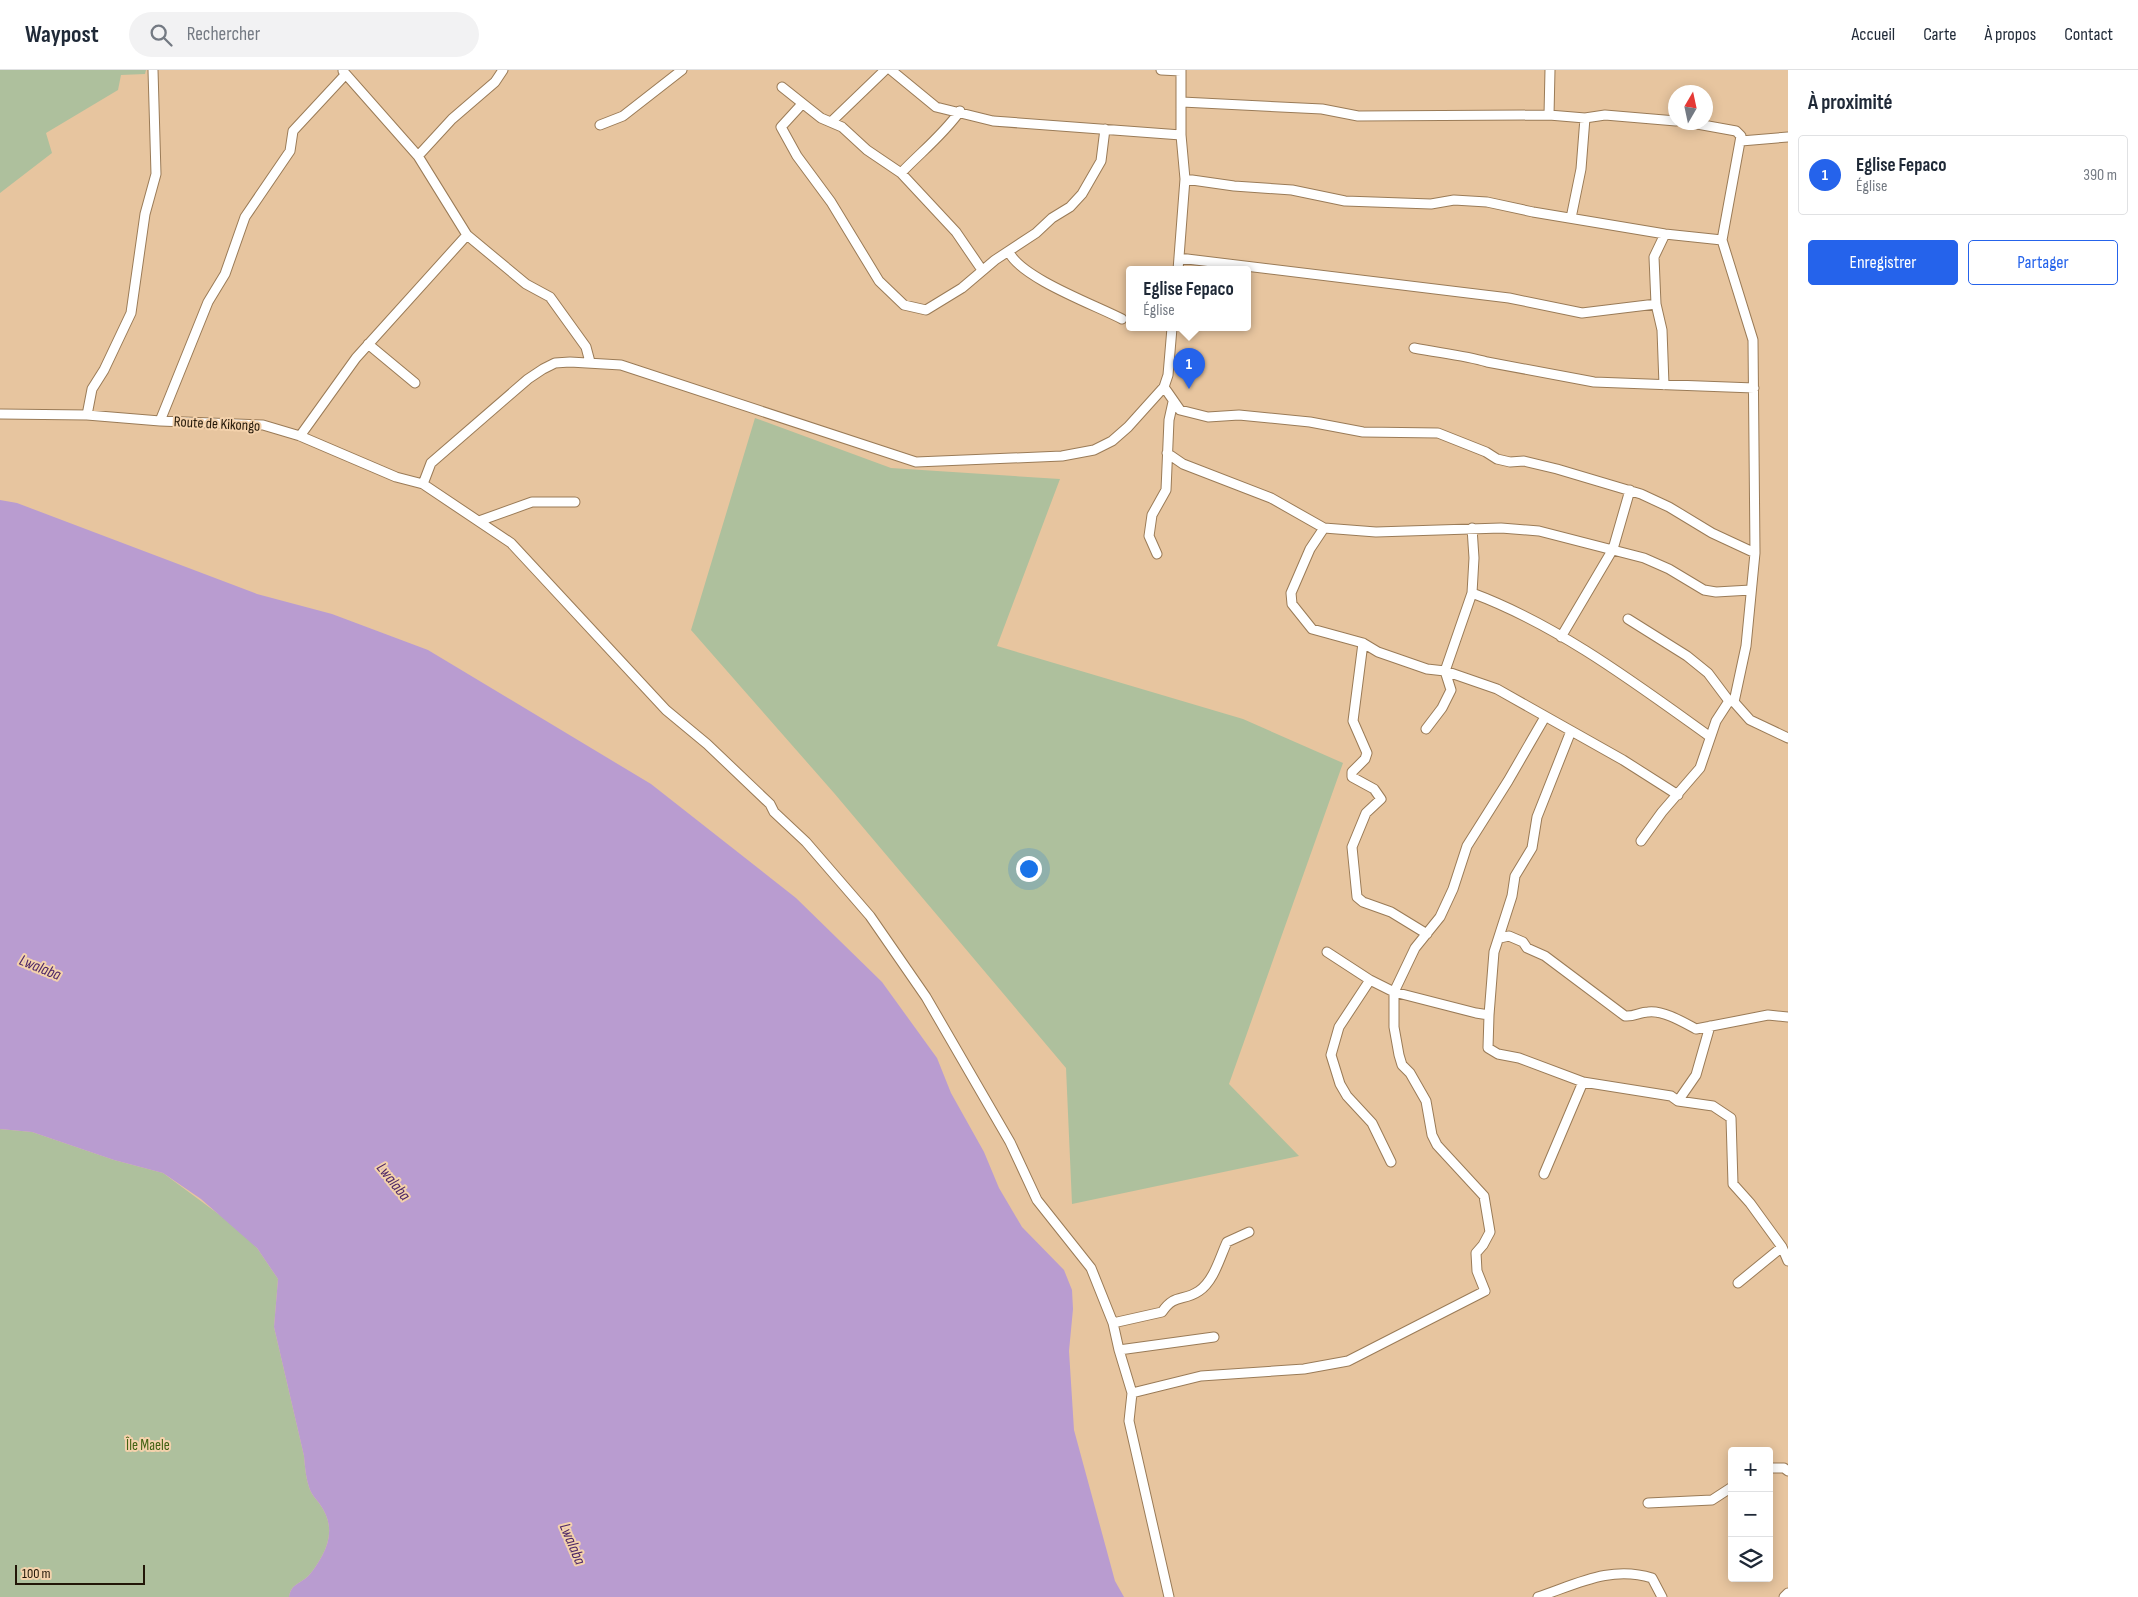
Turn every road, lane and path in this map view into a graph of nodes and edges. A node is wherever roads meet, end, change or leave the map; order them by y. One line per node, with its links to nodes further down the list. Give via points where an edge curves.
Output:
1 (152, 70): 49 (street, via 156,174 145,214 131,313 92,389)
2 (503, 70): 24 (street, via 495,82)
3 (682, 70): 18 (street, via 623,116)
4 (886, 70): 17 (street)
5 (892, 70): 13 (street, via 936,107)
6 (1161, 70): 7 (street)
7 (1181, 70): 11 (street)
8 (1550, 70): 14 (street)
9 (344, 72): 24 (street); 50 (street, via 293,131 290,151 245,217 225,274 208,302)
10 (782, 87): 12 (street)
11 (1182, 102): 14 (street, via 1322,109 1358,116); 21 (street)
12 (802, 104): 17 (street); 36 (street, via 780,127 831,202 878,281 897,301 926,310 962,288)
13 (960, 112): 20 (street, via 994,121); 25 (street)
14 (1549, 115): 15 (street)
15 (1585, 118): 16 (street, via 1616,115); 27 (street, via 1581,169)
16 (1668, 120)
17 (831, 122): 25 (street)
18 (600, 125)
19 (1713, 127): 23 (street, via 1740,133)
20 (1105, 129): 21 (street); 31 (street, via 1101,161 1082,194 1070,207)
21 (1181, 135): 26 (street)
22 (1788, 137): 23 (street)
23 (1740, 141): 30 (street)
24 (418, 156): 29 (street)
25 (901, 173): 36 (street, via 956,232)
26 (1185, 178): 27 (street, via 1292,190 1345,201 1487,202); 32 (street)
27 (1571, 218): 28 (street)
28 (1665, 234): 30 (street); 37 (street, via 1654,257)
29 (467, 235): 40 (street); 42 (street, via 526,284 550,297 586,347)
30 (1722, 240): 46 (street, via 1752,331)
31 (1009, 252): 36 (street); 38 (street, via 1013,259 1040,280)
32 (1179, 258): 33 (street); 34 (street)
33 (1178, 266)
34 (1245, 266)
35 (1251, 267): 37 (street, via 1508,298 1582,313)
36 (982, 270)
37 (1656, 304): 44 (street, via 1662,330)
38 (1122, 318)
39 (1172, 331): 45 (street)
40 (368, 344): 43 (street); 51 (street)
41 (1414, 348): 44 (street, via 1594,382)
42 (590, 362): 45 (street, via 621,365 648,373 916,462 1062,456 1094,450 1128,428); 53 (street, via 555,363 528,379 432,463)
43 (415, 383)
44 (1664, 385): 46 (street)
45 (1164, 387): 47 (street)
46 (1754, 388): 60 (street)
47 (1173, 402): 52 (street); 54 (street, via 1180,410 1208,417 1239,415 1310,422 1363,432 1438,433 1498,459 1524,461)
48 (0, 414): 49 (street, Route de Kikongo)
49 (87, 415): 50 (street, Route de Kikongo)
50 (160, 421): 51 (street, Route de Kikongo, via 263,425)
51 (300, 436): 53 (street, Route de Kikongo, via 396,477)
52 (1167, 453): 57 (street, via 1183,464 1271,498); 61 (street, via 1166,490 1152,515 1149,536)
53 (423, 484): 56 (street, Route de Kikongo)
54 (1630, 490): 59 (street); 60 (street, via 1669,507)
55 (575, 502): 56 (street, via 532,502)
56 (479, 521): 92 (street, Route de Kikongo, via 511,543 666,710 770,804 870,916 926,997 1010,1142 1037,1200 1091,1268)
57 (1324, 528): 58 (street, via 1376,532); 66 (street, via 1299,571 1291,593 1292,604 1312,629)
58 (1472, 528): 59 (street, via 1539,531); 63 (street)
59 (1613, 549): 62 (street, via 1669,569 1704,590); 65 (street)
60 (1754, 553): 62 (street)
61 (1157, 554)
62 (1751, 590): 68 (street, via 1746,646)
63 (1472, 593): 65 (street); 67 (street)
64 (1628, 619): 68 (street, via 1674,647 1708,673)
65 (1561, 637): 72 (street, via 1636,684)
66 (1363, 643): 67 (street, via 1409,663); 76 (street, via 1353,721 1367,753 1352,772 1352,777 1374,789 1381,799 1366,813 1352,847 1357,897 1391,912)
67 (1445, 671): 69 (street, via 1497,689); 70 (street, via 1451,690)
68 (1731, 702): 72 (street); 73 (street, via 1750,720)
69 (1545, 717): 71 (street); 76 (street, via 1467,846 1453,889 1440,917)
70 (1426, 729)
71 (1571, 731): 74 (street); 77 (street, via 1537,817 1532,848 1515,876)
72 (1709, 736): 74 (street, via 1700,768)
73 (1788, 738)
74 (1678, 796): 75 (street)
75 (1641, 841)
76 (1427, 934): 80 (street, via 1409,959)
77 (1500, 938): 81 (street, via 1494,952); 83 (street, via 1509,936 1523,942 1527,948 1545,956 1625,1016 1650,1011 1696,1029)
78 (1327, 952): 79 (street)
79 (1370, 980): 80 (street); 86 (street, via 1339,1027 1332,1060 1340,1084 1372,1123)
80 (1394, 992): 81 (street); 95 (street, via 1396,1045 1402,1065 1426,1101 1432,1135 1437,1145 1484,1196 1490,1232 1476,1253 1477,1271 1484,1290 1348,1362 1304,1369 1201,1376)
81 (1490, 1015): 84 (street, via 1488,1048 1492,1052 1519,1058)
82 (1788, 1017): 83 (street, via 1768,1015)
83 (1710, 1026): 85 (street, via 1696,1075)
84 (1582, 1082): 85 (street, via 1671,1096); 87 (street)
85 (1678, 1101): 89 (street, via 1713,1106 1731,1118 1733,1184)
86 (1391, 1162)
87 (1544, 1174)
88 (1249, 1232): 92 (street, via 1227,1242 1214,1271 1200,1290 1169,1302 1162,1312)
89 (1782, 1248): 90 (street); 91 (street)
90 (1788, 1261)
91 (1738, 1283)
92 (1113, 1323): 94 (street, Route de Kikongo)
93 (1214, 1338): 94 (street)
94 (1118, 1350): 95 (street, Route de Kikongo)
95 (1132, 1393): 101 (street, via 1129,1421)
96 (1773, 1468): 97 (street)
97 (1788, 1471)
98 (1728, 1490): 99 (street, via 1712,1500)
99 (1648, 1503)
100 (1788, 1593): 104 (street)
101 (1169, 1597)
102 (1538, 1597): 103 (street, via 1615,1572 1652,1578)
103 (1662, 1597)
104 (1784, 1597)

